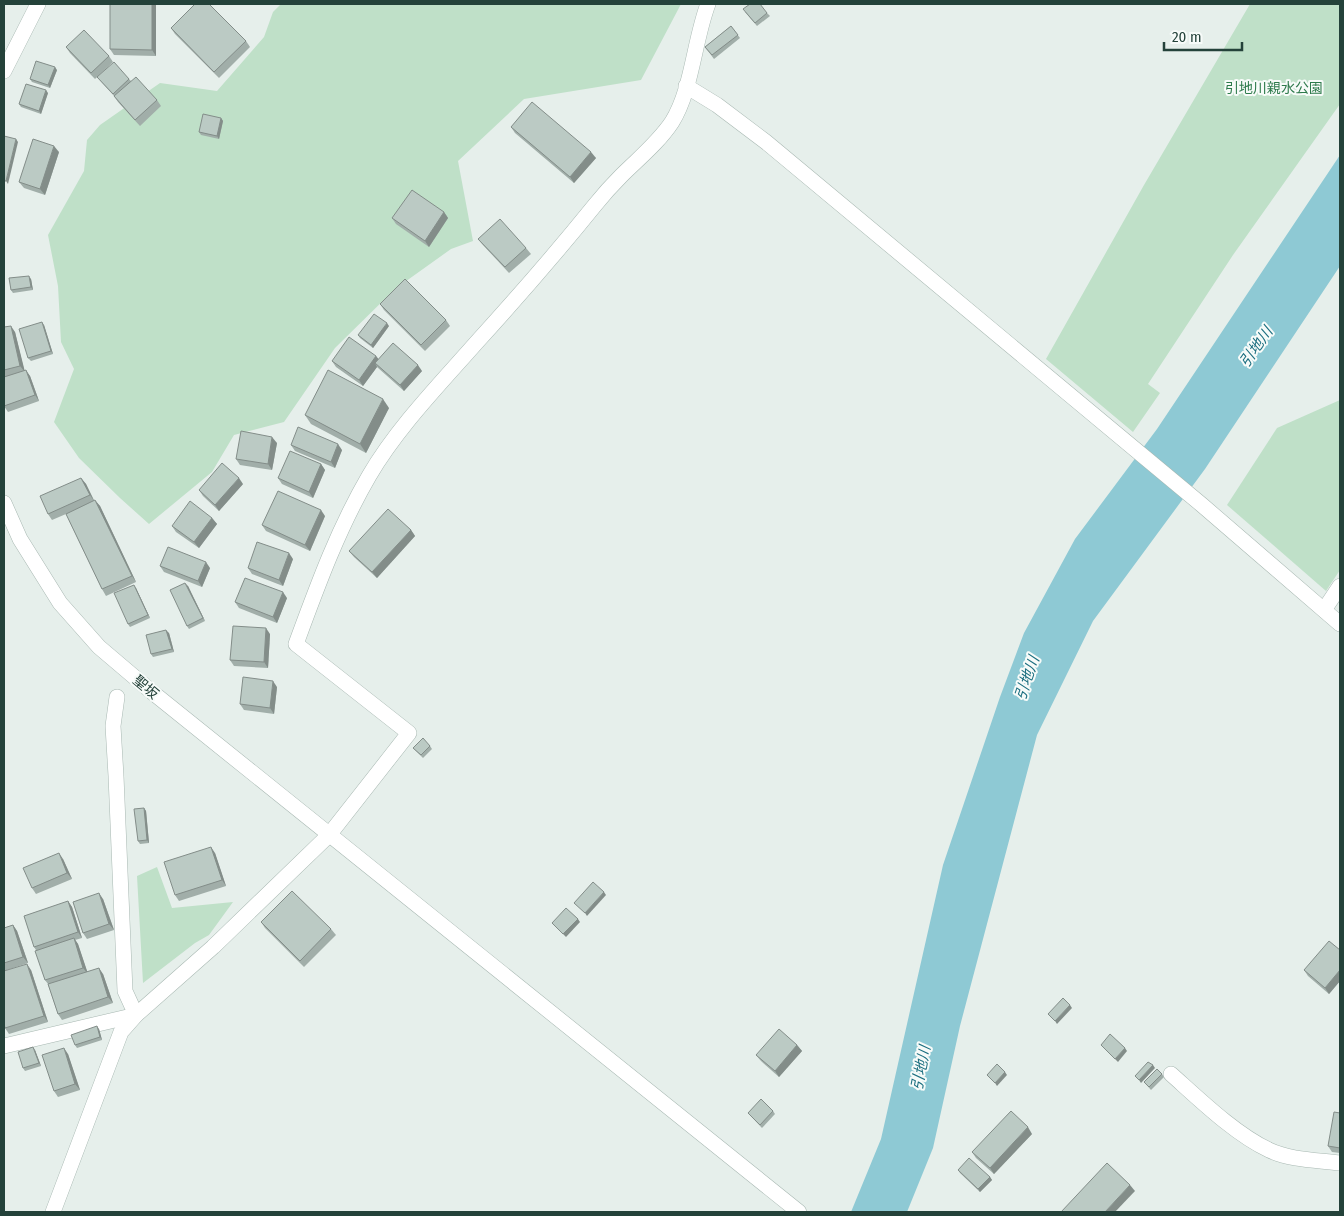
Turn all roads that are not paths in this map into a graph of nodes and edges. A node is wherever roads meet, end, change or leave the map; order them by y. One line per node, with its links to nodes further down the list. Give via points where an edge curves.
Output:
1 (38, 4): 3 (street)
2 (708, 4): 4 (street, via 700,24)
3 (4, 71)
4 (686, 86): 7 (street, via 766,142); 10 (street, via 671,123 603,195 541,271 425,401 370,475 346,518 296,644 409,734)
5 (4, 503): 10 (street, 聖坂, via 20,539 60,603 99,647)
6 (1340, 586): 7 (street)
7 (1324, 610): 8 (street)
8 (1340, 624)
9 (117, 698): 11 (street, via 113,726 125,991)
10 (329, 835): 11 (street, via 213,947); 16 (street, 聖坂)
11 (136, 1015): 12 (street); 15 (street, via 117,1039)
12 (4, 1046)
13 (1171, 1074): 14 (street, via 1212,1110 1269,1150 1292,1158)
14 (1340, 1163)
15 (53, 1212)
16 (799, 1212)

